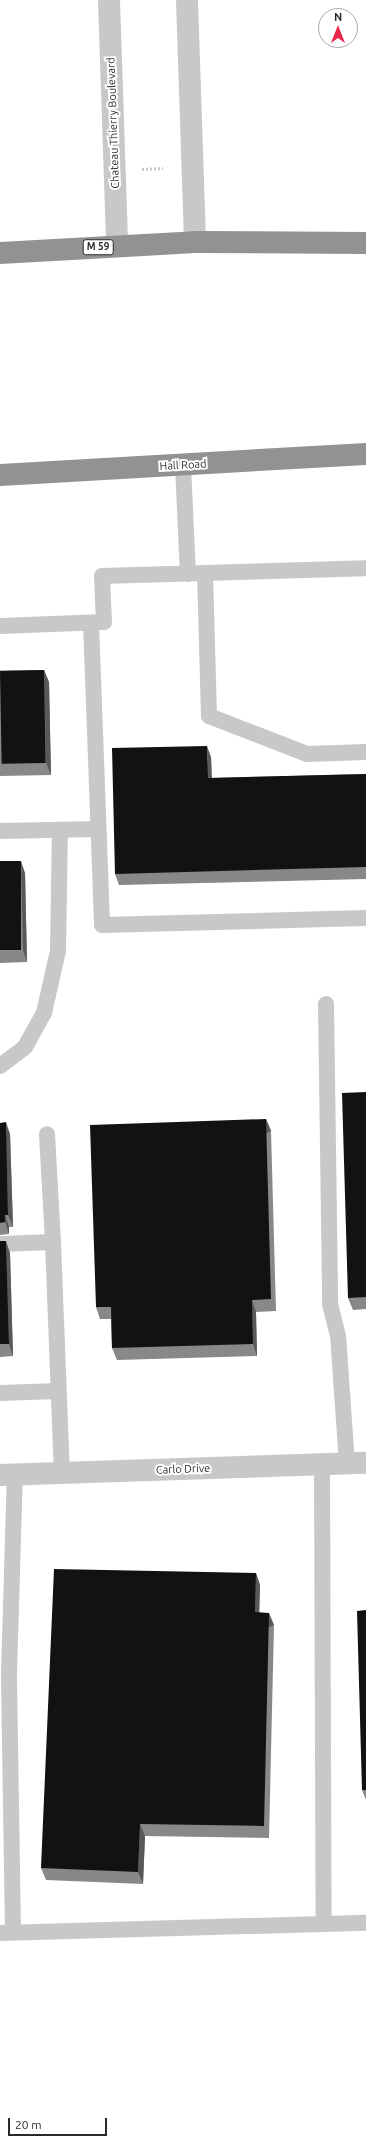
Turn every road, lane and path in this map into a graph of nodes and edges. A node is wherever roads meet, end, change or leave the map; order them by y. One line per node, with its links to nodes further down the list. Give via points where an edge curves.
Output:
1 (108, 0): 7 (street, Chateau Thierry Boulevard)
2 (187, 0): 5 (street)
3 (168, 168): 4 (path)
4 (138, 169)
5 (195, 242): 6 (highway, M 59); 7 (highway, M 59)
6 (366, 243)
7 (117, 246): 8 (highway, M 59)
8 (0, 253)
9 (366, 444): 10 (highway)
10 (356, 454): 11 (highway, Hall Road)
11 (183, 465): 12 (highway, Hall Road); 15 (lane)
12 (0, 475)
13 (366, 568): 14 (lane)
14 (205, 573): 15 (lane); 18 (lane, via 209,716 306,754)
15 (188, 574): 16 (lane, via 102,576 104,622)
16 (91, 623): 17 (lane); 19 (lane)
17 (0, 626)
18 (366, 752)
19 (98, 829): 20 (lane); 22 (lane, via 102,925)
20 (60, 830): 21 (lane); 24 (lane, via 58,951 44,1013 25,1048)
21 (0, 831)
22 (366, 918)
23 (326, 1004): 31 (lane, via 330,1304 338,1335)
24 (0, 1066)
25 (47, 1134): 26 (lane)
26 (53, 1242): 27 (lane); 28 (lane)
27 (0, 1244)
28 (58, 1391): 29 (lane); 32 (lane)
29 (0, 1393)
30 (322, 1464): 31 (street, Carlo Drive); 32 (street, Carlo Drive); 35 (lane)
31 (356, 1464)
32 (62, 1473): 33 (street, Carlo Drive)
33 (8, 1475): 36 (lane)
34 (366, 1922): 35 (lane)
35 (324, 1924): 36 (lane)
36 (6, 1933)

